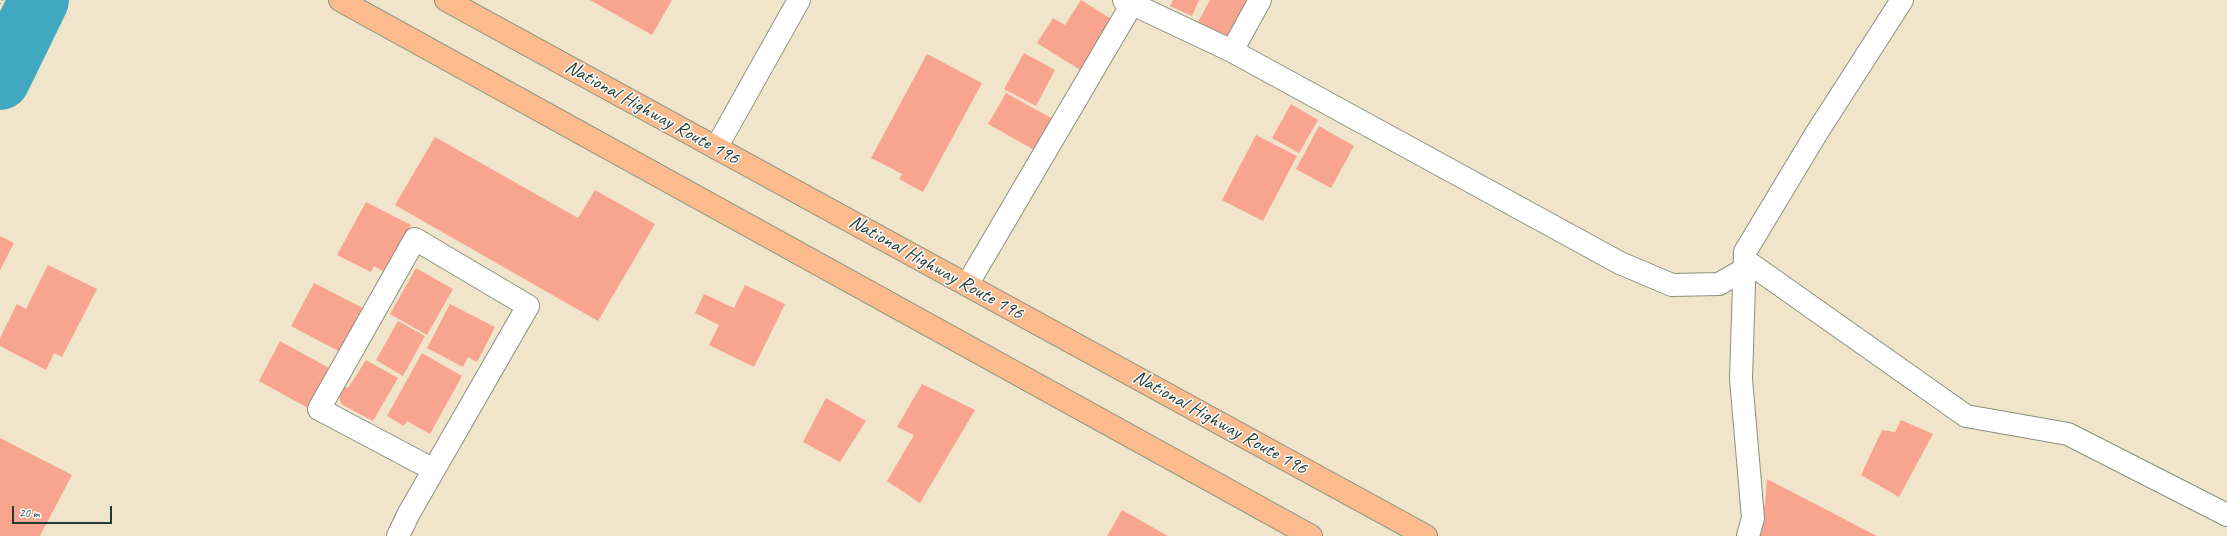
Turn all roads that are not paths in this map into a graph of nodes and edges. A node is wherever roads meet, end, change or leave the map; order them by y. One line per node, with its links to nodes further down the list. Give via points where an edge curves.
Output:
1 (340, 0): 14 (highway)
2 (446, 0): 8 (highway, National Highway Route 196)
3 (799, 0): 8 (street)
4 (1260, 0): 7 (street)
5 (1902, 0): 9 (street, via 1816,134 1745,252)
6 (1128, 2): 7 (street); 10 (street)
7 (1232, 51): 9 (street, via 1620,263 1672,285 1718,284)
8 (716, 148): 10 (highway, National Highway Route 196)
9 (1744, 270): 12 (street, via 1752,265 1966,416 2068,434); 16 (street, via 1741,379 1753,518)
10 (967, 285): 15 (highway, National Highway Route 196)
11 (434, 470): 11 (street, via 319,409 415,239 528,306); 13 (street)
12 (2227, 515)
13 (398, 536)
14 (1311, 536)
15 (1426, 536)
16 (1748, 536)

